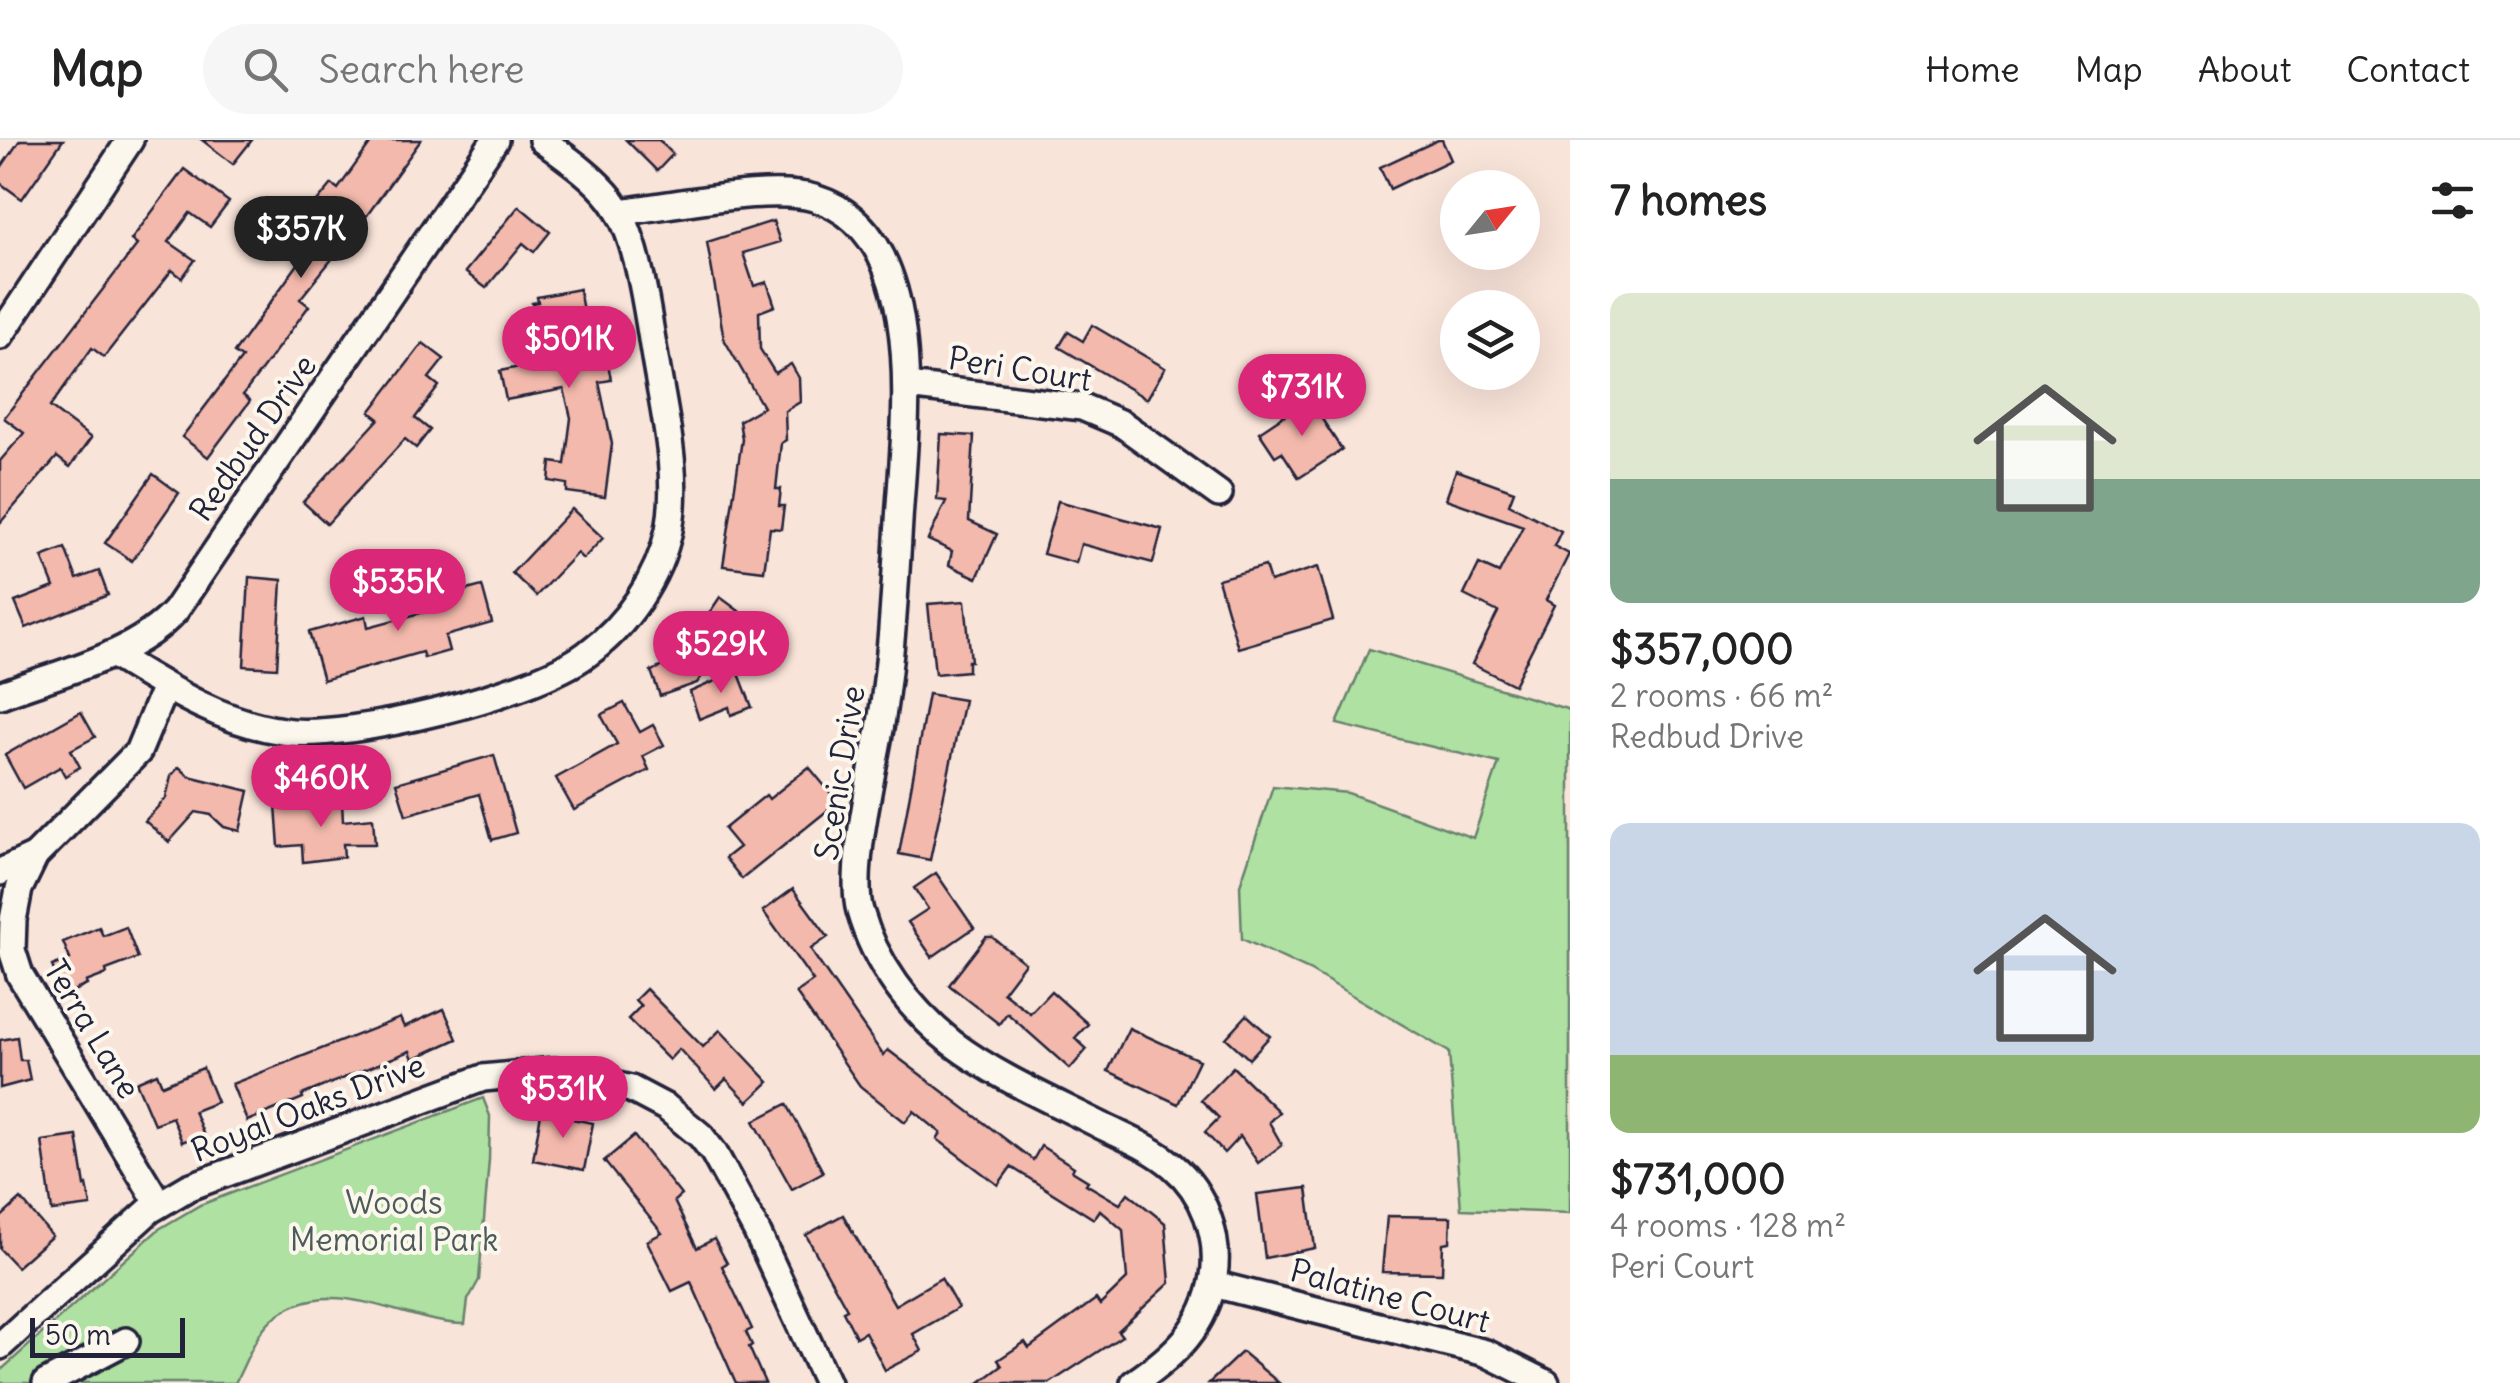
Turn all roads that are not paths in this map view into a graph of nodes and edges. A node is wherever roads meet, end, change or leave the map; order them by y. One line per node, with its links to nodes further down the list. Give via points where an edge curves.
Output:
1 (130, 140): 5 (street)
2 (495, 140): 8 (street, Redbud Drive, via 175,611)
3 (542, 140): 4 (street)
4 (619, 212): 6 (street, Scenic Drive, via 774,193 809,197 842,211 888,274 902,318); 9 (street, via 642,276 672,494 668,532 651,580 615,630 574,663 515,688 416,718 314,732 240,721)
5 (0, 336)
6 (907, 386): 7 (street, Peri Court, via 1098,412); 14 (street, Scenic Drive, via 890,648 858,906 881,962 938,1032 1008,1078 1148,1149 1188,1181 1213,1234)
7 (1219, 494)
8 (112, 654): 9 (street); 10 (street, Redbud Drive)
9 (165, 687): 11 (street, Terra Lane, via 138,752)
10 (0, 694)
11 (35, 856): 12 (street); 13 (street, Terra Lane, via 13,920 20,975)
12 (0, 872)
13 (159, 1204): 16 (street, Royal Oaks Drive); 18 (street, Royal Oaks Drive, via 483,1078 556,1071 630,1090 667,1108 701,1136 726,1172)
14 (1213, 1284): 19 (street, Scenic Drive, via 1194,1330); 20 (street, Palatine Court, via 1486,1353)
15 (126, 1341): 17 (street)
16 (0, 1346)
17 (46, 1383)
18 (827, 1383)
19 (1134, 1383)
20 (1546, 1383)

